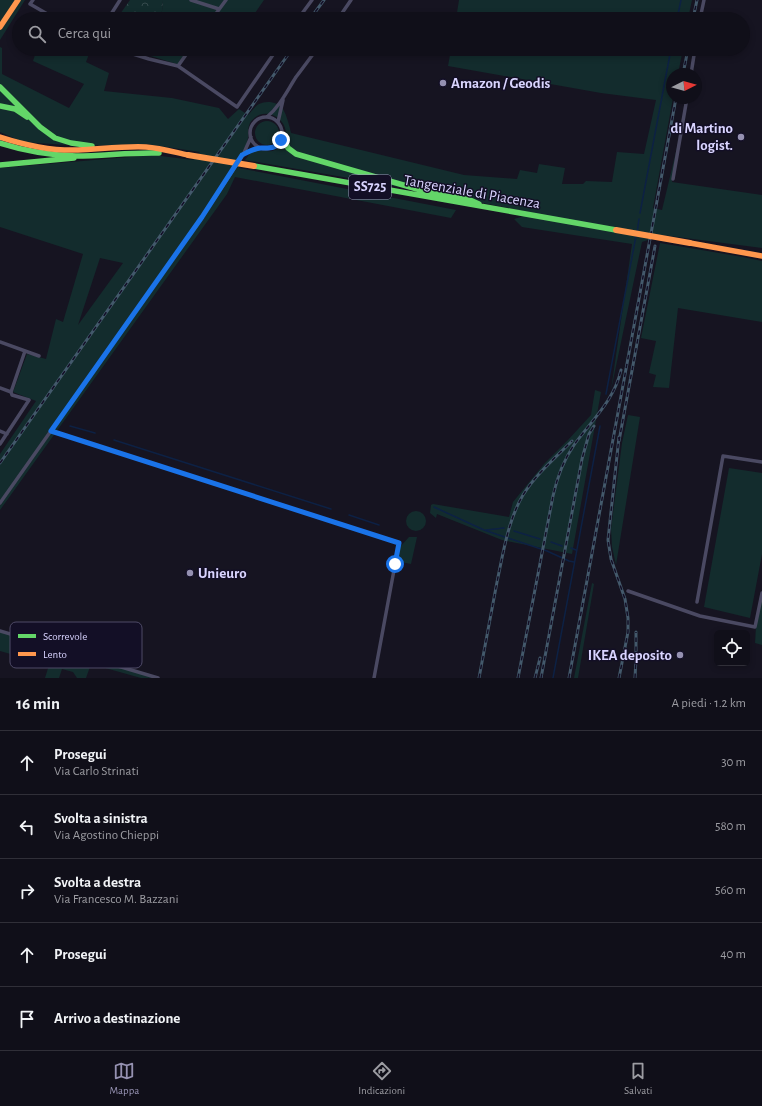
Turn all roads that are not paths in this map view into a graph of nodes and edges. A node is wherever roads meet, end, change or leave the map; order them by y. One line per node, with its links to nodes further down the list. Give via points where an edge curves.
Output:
1 (18, 0): 16 (main road)
2 (120, 0): 11 (street)
3 (191, 0): 9 (street)
4 (226, 0): 9 (street)
5 (312, 0): 13 (street)
6 (351, 0): 14 (street)
7 (704, 0): 15 (street)
8 (32, 2): 10 (street)
9 (220, 9): 12 (street)
10 (46, 12)
11 (112, 12)
12 (218, 12)
13 (303, 12)
14 (343, 12)
15 (701, 12)
16 (0, 27)
17 (139, 56): 22 (street)
18 (185, 56): 22 (street)
19 (272, 56): 22 (street, via 237,107)
20 (312, 56): 25 (street)
21 (694, 56): 23 (street)
22 (178, 66)
23 (692, 68)
24 (0, 87): 29 (main road)
25 (284, 98): 28 (street); 30 (street)
26 (686, 104): 42 (street)
27 (0, 106): 29 (main road, via 15,109)
28 (267, 117): 30 (street); 33 (street, via 254,124 251,128)
29 (32, 120): 35 (main road, via 55,138 71,143)
30 (278, 122): 31 (street)
31 (282, 136): 36 (street, via 274,147); 43 (main road, via 288,148 296,154 424,191 470,200)
32 (0, 137): 37 (main road, Tangenziale di Piacenza)
33 (251, 137): 36 (street); 40 (street)
34 (0, 143): 37 (main road, Tangenziale di Piacenza, via 13,148)
35 (120, 146): 37 (main road, Tangenziale di Piacenza, via 77,150); 38 (main road, Tangenziale di Piacenza)
36 (260, 148): 40 (street)
37 (32, 149): 39 (main road, Tangenziale di Piacenza, via 51,155)
38 (178, 153): 39 (main road, Tangenziale di Piacenza); 43 (main road, Tangenziale di Piacenza / SS725, bridge)
39 (101, 155): 41 (main road)
40 (242, 155): 53 (street, via 202,217)
41 (0, 165)
42 (673, 179)
43 (487, 208): 44 (main road, Tangenziale di Piacenza / SS725, bridge)
44 (738, 252): 45 (main road); 46 (main road)
45 (762, 253)
46 (762, 258)
47 (0, 342): 48 (street)
48 (25, 351): 49 (street); 51 (street)
49 (39, 356)
50 (0, 388): 51 (street)
51 (11, 392): 54 (street, via 12,395 29,400)
52 (0, 431): 54 (street)
53 (51, 431): 57 (street); 67 (street, via 399,543)
54 (7, 434): 55 (street)
55 (0, 444)
56 (762, 462): 60 (street, via 723,456)
57 (0, 503)
58 (628, 590): 61 (street, via 700,616 755,627)
59 (762, 593): 61 (street)
60 (697, 602)
61 (757, 621): 62 (street)
62 (762, 622)
63 (0, 631): 64 (street)
64 (10, 634)
65 (124, 668): 66 (street)
66 (158, 678)
67 (374, 678)

